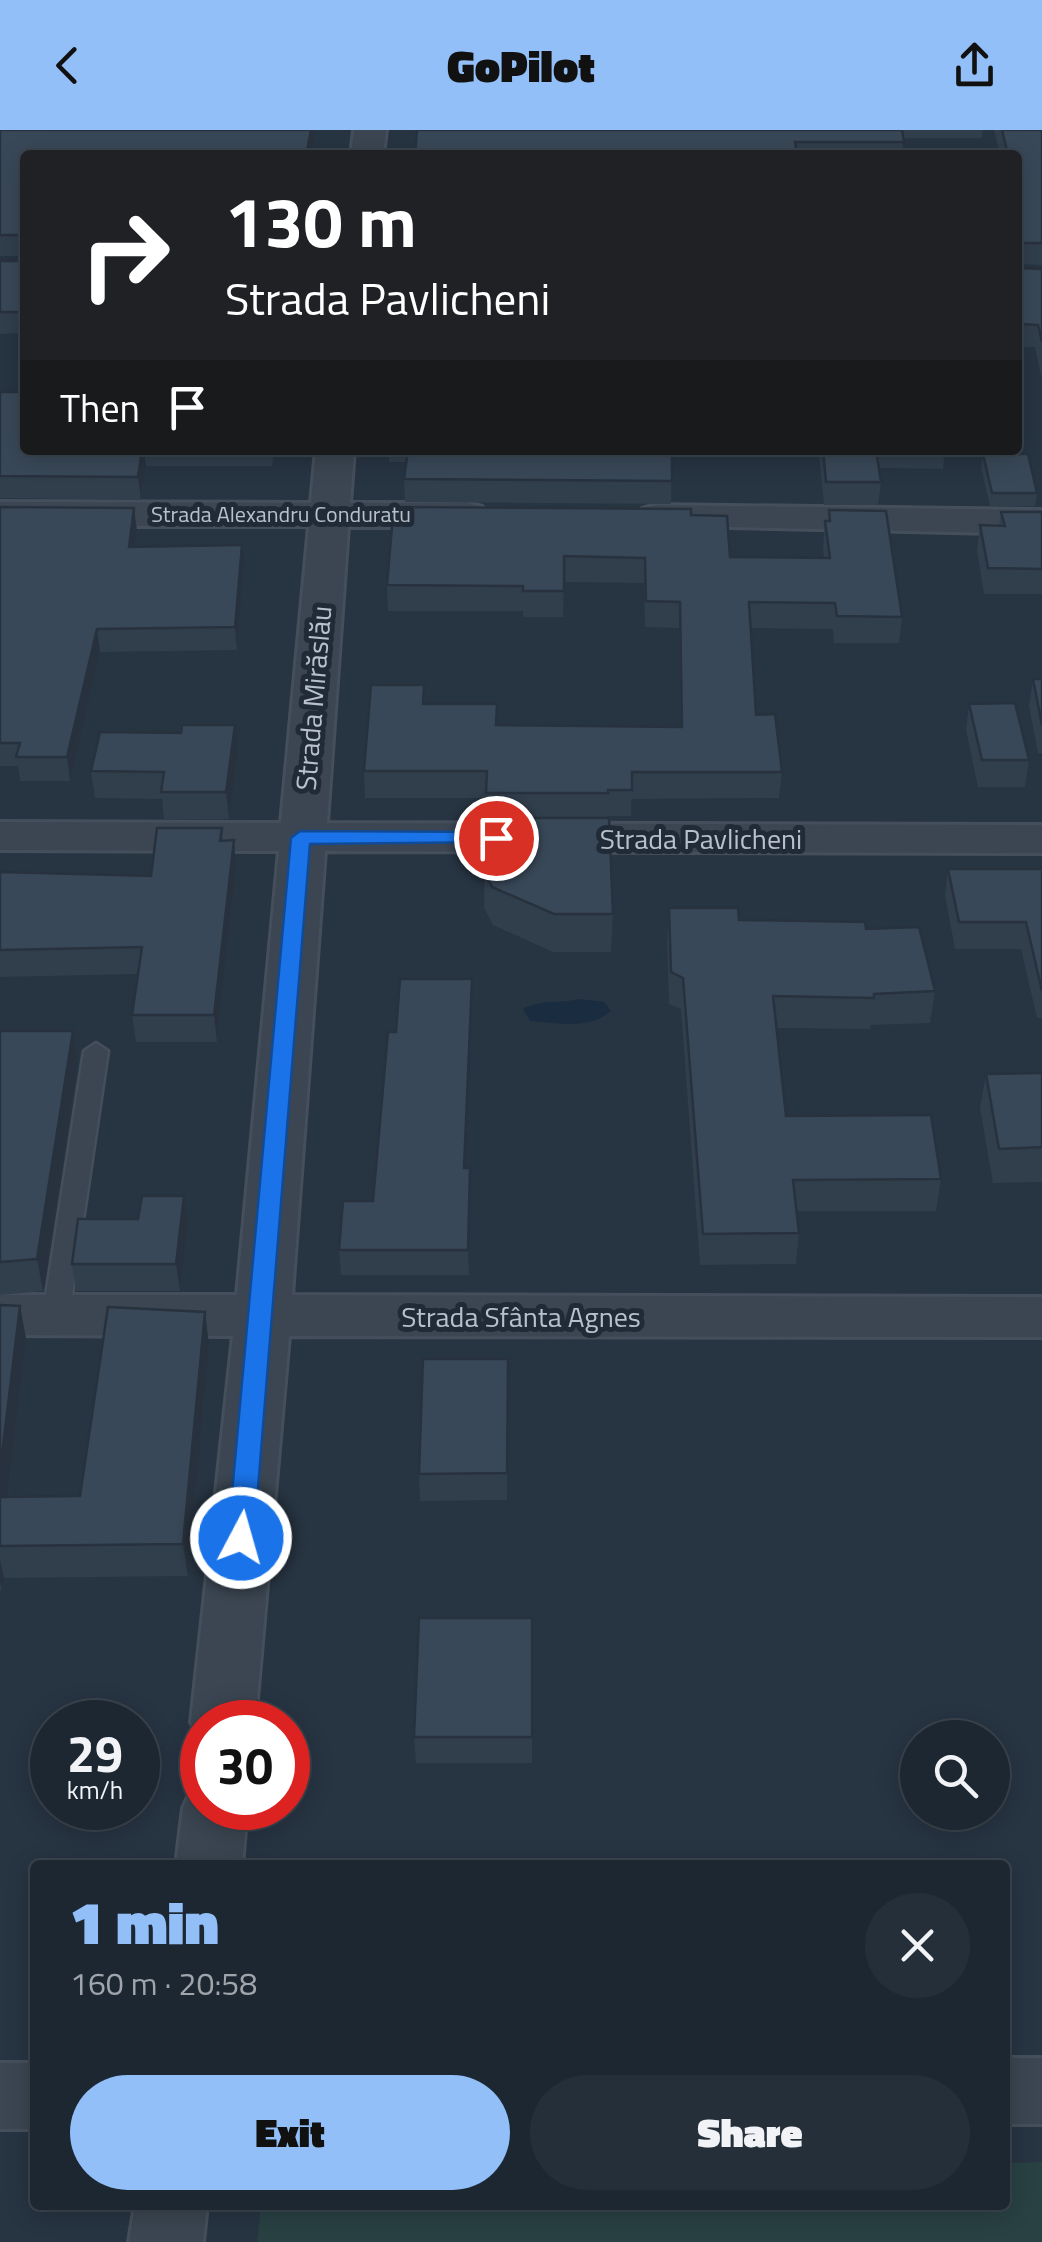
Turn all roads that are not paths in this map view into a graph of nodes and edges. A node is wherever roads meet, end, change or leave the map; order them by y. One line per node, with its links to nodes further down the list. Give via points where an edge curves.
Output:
1 (335, 455): 3 (street, Strada Mirăslău)
2 (0, 514): 3 (street, Strada Alexandru Conduratu)
3 (329, 514): 4 (street, Strada Alexandru Conduratu); 8 (street, Strada Mirăslău)
4 (507, 516)
5 (626, 517): 6 (street)
6 (1042, 522)
7 (0, 836): 8 (street, Strada Pavlicheni)
8 (300, 838): 9 (street, Strada Pavlicheni); 13 (street, Strada Mirăslău)
9 (1042, 839)
10 (96, 1051): 12 (lane)
11 (0, 1314): 12 (street, Strada Sfânta Agnes)
12 (56, 1315): 13 (street, Strada Sfânta Agnes)
13 (263, 1316): 14 (street, Strada Sfânta Agnes); 15 (street, Strada Mirăslău)
14 (1042, 1317)
15 (225, 1700)
16 (212, 1830): 17 (street)
17 (209, 1860)
18 (1010, 2091): 19 (street)
19 (1042, 2091)
20 (0, 2096): 21 (street)
21 (30, 2096)
22 (170, 2210): 23 (street)
23 (166, 2242)

